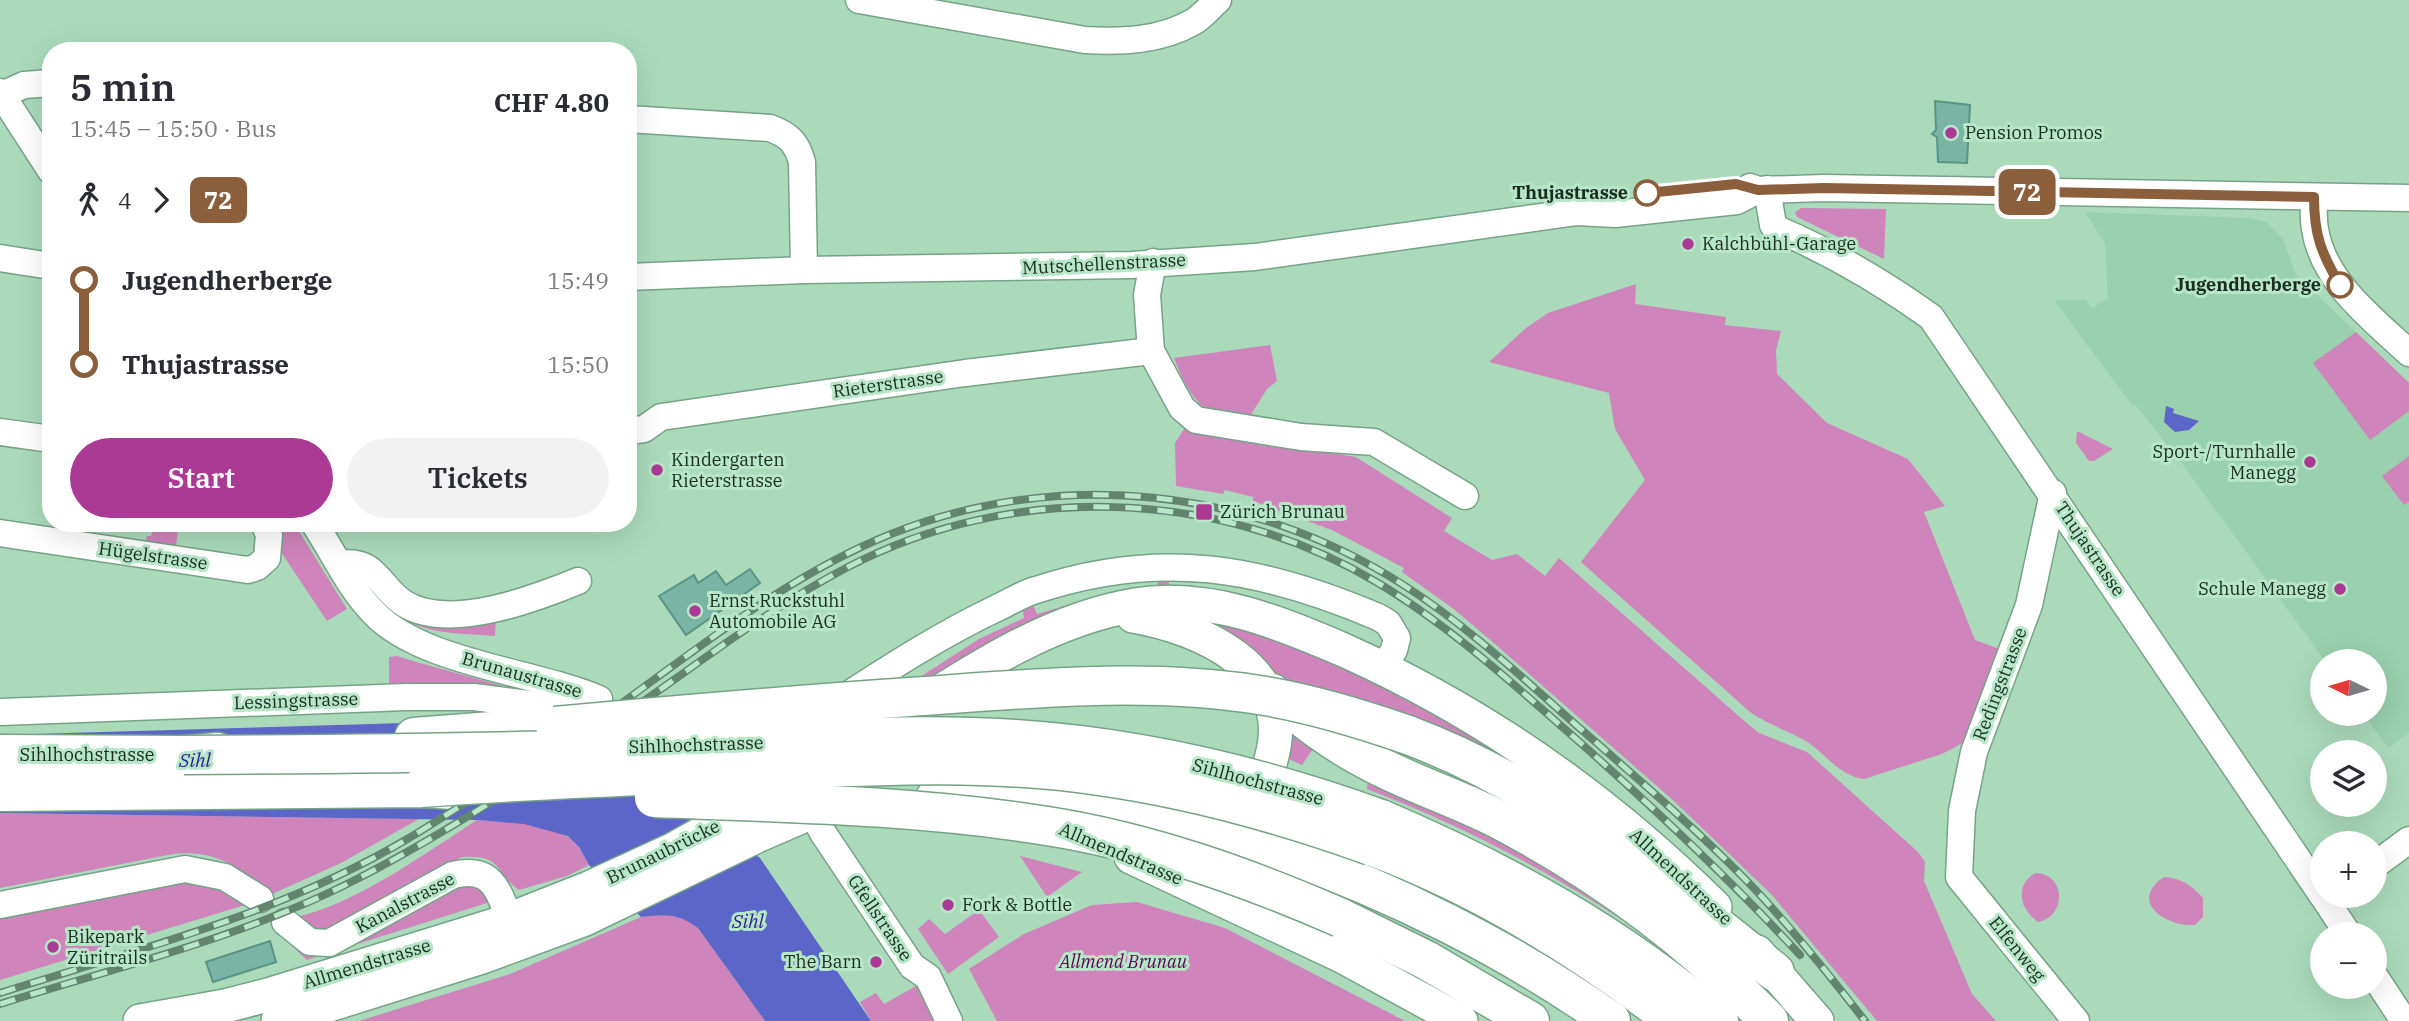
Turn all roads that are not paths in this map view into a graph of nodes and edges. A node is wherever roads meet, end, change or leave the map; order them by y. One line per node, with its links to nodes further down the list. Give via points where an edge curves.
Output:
1 (859, 0): 2 (street, via 1085,40 1121,42 1158,36 1194,22)
2 (1218, 0)
3 (42, 84): 4 (street)
4 (1, 93): 6 (street)
5 (637, 120): 13 (street, via 770,128 798,146)
6 (42, 157)
7 (1762, 190): 8 (street, Mutschellenstrasse); 11 (street, Mutschellenstrasse, via 1737,201 1615,214 1577,212 1255,257); 20 (street, Thujastrasse, via 1777,229 1880,281 1931,317)
8 (2314, 197): 9 (street, Mutschellenstrasse); 16 (street, via 2315,230 2329,267 2352,298)
9 (2409, 198)
10 (0, 258): 12 (street)
11 (1153, 262): 13 (street, Mutschellenstrasse); 15 (street, via 1147,295)
12 (42, 265)
13 (804, 270): 14 (street, Mutschellenstrasse)
14 (637, 277)
15 (1152, 351): 17 (street, Rieterstrasse, via 661,417); 21 (street, via 1182,408 1196,420 1301,437 1374,442)
16 (2409, 354)
17 (637, 430)
18 (0, 432): 19 (street)
19 (42, 438)
20 (2053, 493): 48 (street, Thujastrasse); 49 (street, Redingstrasse, via 2029,606 1974,752 1962,811)
21 (1465, 496)
22 (268, 532): 24 (street, Hügelstrasse, via 267,558 248,570)
23 (320, 532): 25 (street, Brunaustrasse)
24 (0, 533)
25 (341, 564): 26 (street, via 368,567 406,605 448,615 530,601); 31 (street, Brunaustrasse, via 371,611 400,635 428,648)
26 (578, 581)
27 (1092, 615): 28 (main road, Allmendstrasse, via 1157,603 1210,606 1300,631); 29 (main road, Allmendstrasse, via 1016,647); 30 (main road, via 1130,616 1185,628 1221,647)
28 (1383, 668): 35 (street, via 1394,650 1396,634 1378,617 1336,599 1261,576 1212,568 1140,569 1082,577 1033,591 923,647 818,714); 55 (main road, Allmendstrasse, via 1471,714 1572,781 1684,876)
29 (964, 679): 34 (main road, Allmendstrasse); 40 (main road, via 956,715 956,748 970,779)
30 (1267, 690): 41 (main road, via 1275,743 1265,779 1252,799 1211,814); 65 (highway, via 1325,736 1367,761 1472,806 1594,874 1658,919)
31 (589, 695): 32 (street, Lessingstrasse, via 575,705 545,706 474,697 407,697); 33 (street, Brunaustrasse)
32 (0, 712)
33 (687, 739): 35 (street); 44 (street, Brunaustrasse, via 729,783)
34 (856, 745): 35 (street, via 781,762); 44 (main road, Allmendstrasse)
35 (744, 753)
36 (0, 754): 37 (highway, Sihlhochstrasse)
37 (184, 755): 43 (highway, bridge, via 792,705 1093,685 1188,688 1261,696 1333,711 1408,735 1484,769); 45 (highway, Sihlhochstrasse, bridge, via 480,753 908,737 1014,739 1124,751 1280,785)
38 (421, 788): 39 (highway, Sihlhochstrasse); 45 (highway, Sihlhochstrasse, bridge, via 824,768 988,766 1096,775 1200,794 1295,820); 61 (highway, bridge, via 864,806 964,814 1122,841 1199,863 1341,918 1444,970)
39 (0, 792)
40 (985, 797): 41 (main road, via 1091,802); 42 (main road, Allmendstrasse, via 870,799); 60 (main road, Allmendstrasse, via 1224,899)
41 (1149, 811): 62 (highway, via 1279,852 1417,909 1511,959)
42 (812, 812): 44 (main road, Allmendstrasse); 59 (street, Gfellstrasse, via 912,966 928,977)
43 (1573, 822): 55 (highway, via 1641,866); 66 (highway, via 1695,927)
44 (748, 825): 50 (main road, Brunaubrücke)
45 (1376, 832): 63 (highway, via 1601,967); 64 (highway, via 1485,866 1567,912 1654,970)
46 (2409, 840): 47 (street)
47 (2387, 856)
48 (2310, 873)
49 (1959, 877): 68 (street, Elfenweg)
50 (601, 897): 53 (main road, Allmendstrasse); 58 (main road, Allmendstrasse, via 482,957)
51 (260, 899): 52 (street, via 225,877 185,869)
52 (0, 905)
53 (509, 919): 54 (street, Kanalstrasse, via 494,884 469,871 453,875 329,943 310,942); 57 (main road, Allmendstrasse, via 268,995)
54 (285, 922)
55 (1775, 972): 67 (main road, Allmendstrasse)
56 (2387, 995): 69 (street)
57 (140, 1021)
58 (278, 1021)
59 (949, 1021)
60 (1461, 1021)
61 (1530, 1021)
62 (1611, 1021)
63 (1674, 1021)
64 (1719, 1021)
65 (1769, 1021)
66 (1788, 1021)
67 (1817, 1021)
68 (2076, 1021)
69 (2404, 1021)

